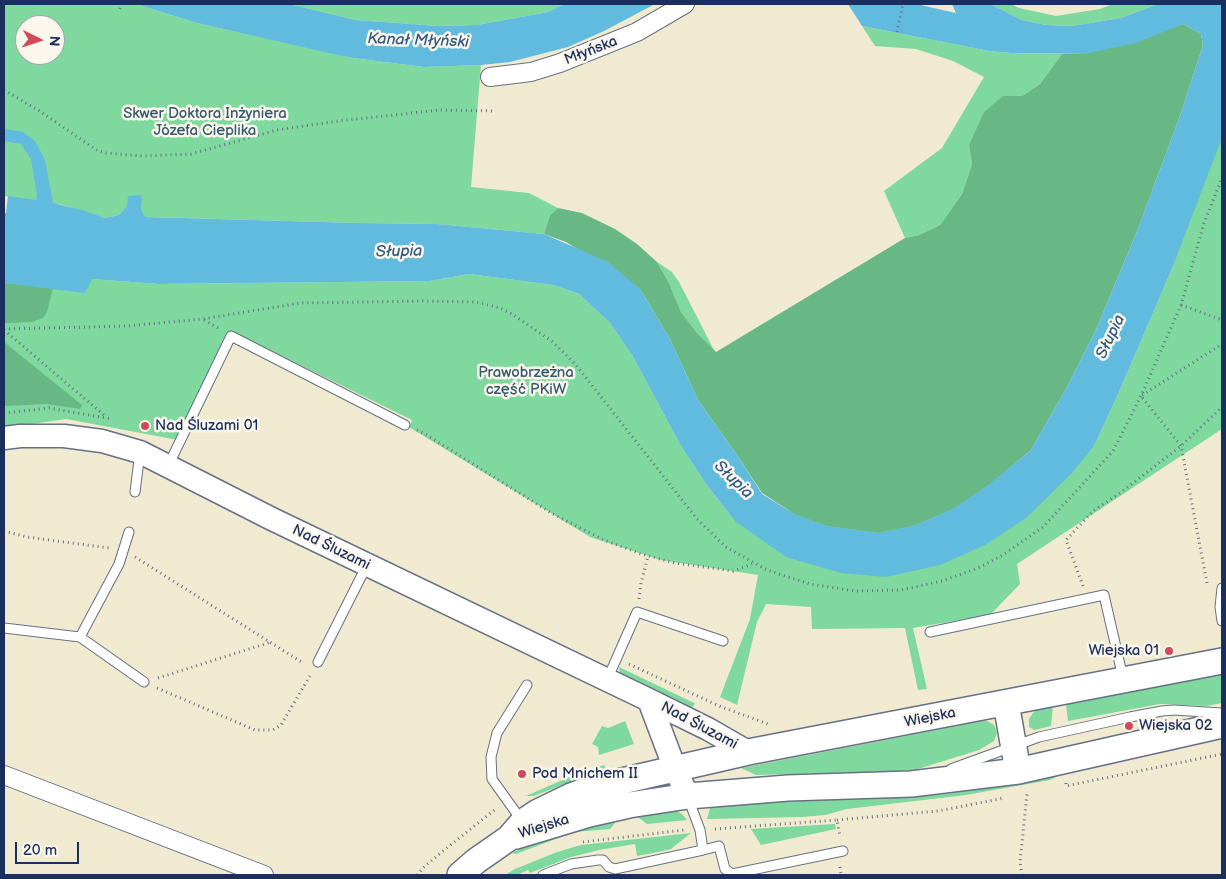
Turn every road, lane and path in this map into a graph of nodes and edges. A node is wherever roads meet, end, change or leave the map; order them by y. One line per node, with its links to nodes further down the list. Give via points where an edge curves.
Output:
1 (122, 4): 4 (path)
2 (684, 4): 6 (street, Młyńska, via 638,32 569,60 532,72)
3 (903, 4): 5 (path)
4 (120, 9)
5 (898, 32)
6 (490, 77)
7 (4, 90): 8 (path, via 98,151 143,156 191,154 277,130 338,121 440,110)
8 (494, 111)
9 (1222, 178): 10 (path, via 1204,224)
10 (1181, 305): 11 (path); 14 (path)
11 (1222, 320)
12 (4, 330): 16 (path); 27 (path, via 126,326 203,319 300,303 477,302 500,308 552,342 576,365 697,519 726,547)
13 (1222, 344): 14 (path)
14 (1141, 396): 19 (path); 27 (path, via 1113,451 1043,526 1003,555 978,568 942,581 901,590 855,591 810,584)
15 (1222, 407): 19 (path)
16 (106, 417)
17 (405, 425): 21 (lane, via 232,336); 26 (path, via 425,434 553,514 604,540)
18 (4, 438): 20 (street, Nad Śluzami, via 64,436 102,441)
19 (1181, 446): 29 (path); 32 (path, via 1093,511 1066,540)
20 (140, 452): 21 (street, Nad Śluzami); 22 (lane)
21 (168, 466): 28 (street, Nad Śluzami)
22 (135, 492)
23 (4, 531): 25 (path)
24 (129, 532): 25 (lane)
25 (124, 550): 36 (lane, via 120,564); 38 (path)
26 (648, 556): 27 (path, via 733,571); 30 (path)
27 (752, 563)
28 (367, 564): 40 (lane); 41 (street, Nad Śluzami)
29 (1206, 577)
30 (641, 583)
31 (1222, 588): 33 (lane)
32 (1087, 598): 35 (lane); 42 (lane, via 1104,595)
33 (1222, 621)
34 (4, 628): 36 (lane)
35 (930, 632)
36 (80, 637): 43 (lane)
37 (723, 641): 41 (lane, via 637,612)
38 (271, 642): 40 (path); 43 (path)
39 (1222, 661): 42 (main road, Wiejska)
40 (316, 665): 43 (path, via 281,725 273,730 255,730)
41 (607, 680): 45 (street, Nad Śluzami)
42 (1123, 680): 46 (main road, Wiejska)
43 (144, 682)
44 (527, 685): 59 (lane, via 497,734 491,757 492,779)
45 (649, 700): 50 (street, Nad Śluzami); 51 (street, Nad Śluzami)
46 (1006, 703): 49 (main road); 50 (main road, Wiejska)
47 (1222, 713): 49 (lane, via 1162,711 1061,732)
48 (1222, 725): 53 (main road, Wiejska)
49 (1014, 746): 53 (main road); 54 (lane)
50 (748, 752): 51 (main road, Wiejska)
51 (675, 769): 57 (street, Nad Śluzami); 61 (main road, Wiejska, via 571,796 538,812)
52 (4, 775): 65 (street)
53 (1023, 782): 54 (main road, Wiejska); 55 (path); 56 (path); 70 (path)
54 (911, 784): 57 (main road, Wiejska, via 788,788)
55 (1037, 792)
56 (1018, 795)
57 (688, 796): 61 (main road, Wiejska, via 629,805); 62 (lane)
58 (1009, 797): 60 (path, via 938,811)
59 (507, 800): 61 (lane); 66 (path)
60 (837, 820): 62 (path); 64 (path)
61 (516, 830): 67 (main road)
62 (700, 830): 63 (lane)
63 (703, 850): 64 (lane, via 720,846 725,869 732,874); 68 (lane, via 615,869 601,859 571,864)
64 (843, 851): 69 (path, via 839,868)
65 (264, 875)
66 (417, 875)
67 (460, 875)
68 (543, 875)
69 (841, 875)
70 (1022, 875)

